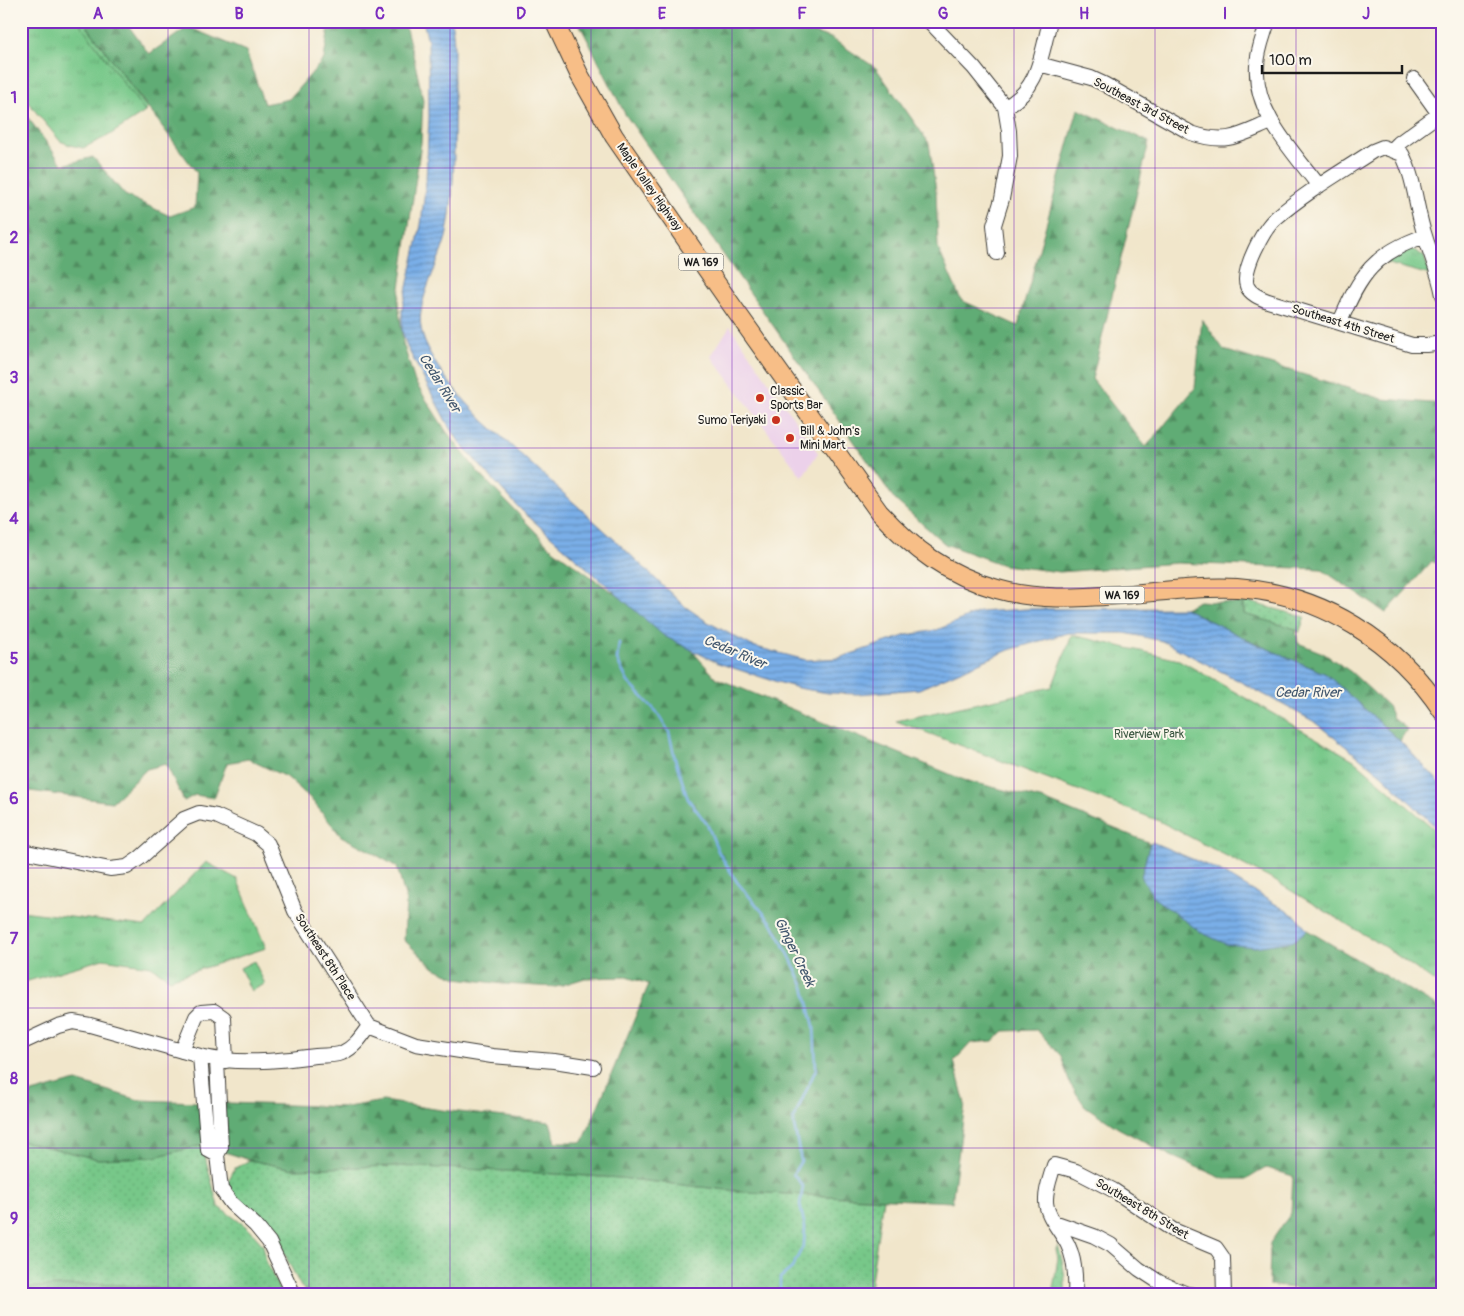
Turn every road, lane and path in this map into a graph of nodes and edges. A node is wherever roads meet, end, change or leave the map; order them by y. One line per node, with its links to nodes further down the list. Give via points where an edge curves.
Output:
1 (554, 21): 16 (main road, Maple Valley Highway / WA 169, via 594,101 641,176 879,512 925,556 944,569 998,590 1046,597 1226,588 1289,597 1332,612 1371,635 1408,667)
2 (929, 21): 7 (street, via 974,68)
3 (1050, 21): 5 (street)
4 (1268, 21): 8 (street, via 1256,64 1261,100)
5 (1038, 64): 7 (street, via 1026,92); 8 (street, Southeast 3rd Street, via 1091,78 1205,138 1219,140 1238,136)
6 (1414, 79): 9 (street, via 1439,114)
7 (1005, 107): 12 (street, via 1010,131 1010,156 994,225)
8 (1272, 122): 10 (street)
9 (1392, 150): 10 (street, via 1383,147 1374,151); 11 (street, via 1402,154 1408,166)
10 (1319, 186): 14 (street, Southeast 4th Street, via 1274,219 1245,277 1247,287 1255,295)
11 (1425, 236): 13 (street); 14 (street, via 1387,253 1370,268 1354,291)
12 (997, 254)
13 (1443, 295)
14 (1340, 322): 15 (street, Southeast 4th Street, via 1412,345)
15 (1443, 343)
16 (1443, 712)
17 (21, 852): 18 (street, Southeast 8th Place, via 110,869 127,867 184,819 199,813 216,816 256,834 268,844 295,910)
18 (369, 1026): 22 (street, via 355,1045 341,1053 297,1059); 23 (street, via 416,1044)
19 (21, 1043): 20 (street, via 72,1022)
20 (182, 1051): 21 (street); 22 (street, via 196,1017 201,1012 214,1011 224,1018)
21 (200, 1056): 22 (street); 24 (street, via 208,1150)
22 (221, 1060): 24 (street, via 221,1147)
23 (593, 1068)
24 (217, 1155): 26 (street, via 221,1189 269,1242)
25 (1054, 1222): 27 (street, via 1069,1247 1076,1280); 28 (street, via 1094,1236 1160,1282); 29 (street, Southeast 8th Street, via 1045,1200 1054,1165 1084,1175 1173,1230 1216,1248 1222,1254)
26 (294, 1295)
27 (1075, 1295)
28 (1193, 1295)
29 (1224, 1295)

